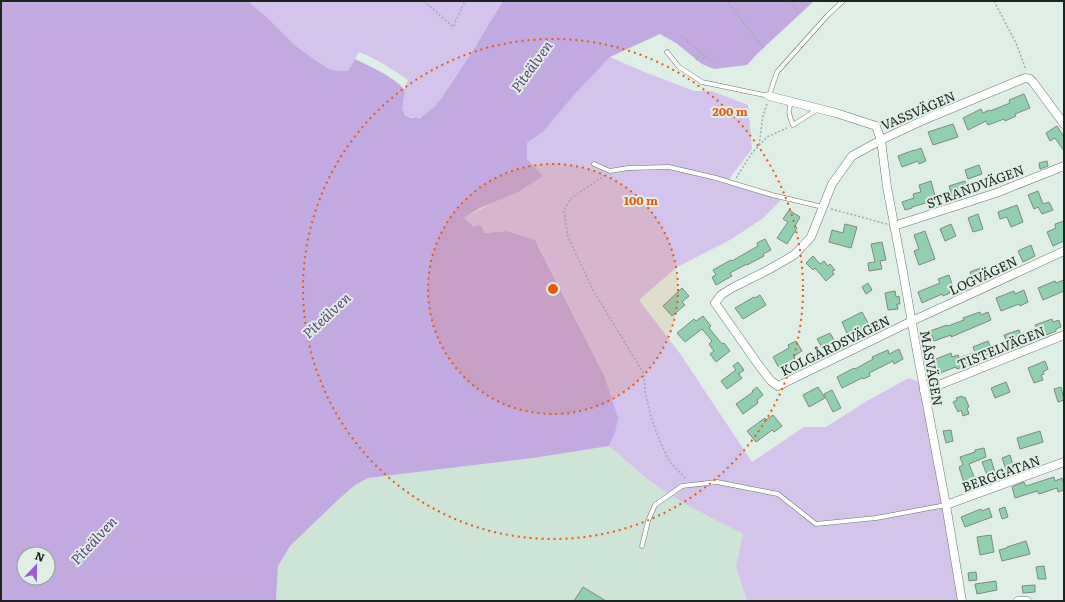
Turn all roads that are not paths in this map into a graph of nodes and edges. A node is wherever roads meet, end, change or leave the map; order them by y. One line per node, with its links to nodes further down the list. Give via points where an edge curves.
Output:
1 (843, 1): 3 (lane, via 777,72)
2 (667, 52): 3 (lane, via 679,67 702,82)
3 (769, 96): 4 (street, VASSVÄGEN)
4 (791, 102): 5 (street, VASSVÄGEN); 5 (lane, via 789,115 794,125)
5 (819, 109): 7 (street, VASSVÄGEN, via 876,126)
6 (1064, 124): 7 (street, VASSVÄGEN, via 1033,82 1025,78)
7 (880, 140): 10 (street, KOLGÅRDSVÄGEN, via 852,156 832,184); 11 (street, MÅSVÄGEN)
8 (594, 164): 10 (lane, via 610,172 628,168 669,167)
9 (1064, 166): 11 (street, STRANDVÄGEN, via 996,193)
10 (822, 207): 13 (street, KOLGÅRDSVÄGEN, via 811,237 794,255 732,288 721,295 715,303 771,381 778,386)
11 (894, 226): 13 (street, MÅSVÄGEN)
12 (1064, 251): 13 (street, LOGVÄGEN)
13 (912, 321): 15 (street, MÅSVÄGEN)
14 (1064, 335): 15 (street, TISTELVÄGEN)
15 (924, 391): 17 (street, MÅSVÄGEN)
16 (1064, 462): 17 (street, BERGGATAN)
17 (946, 505): 18 (lane, via 876,518 816,524 778,494 717,482 682,486 655,505); 19 (street, MÅSVÄGEN)
18 (642, 546)
19 (962, 601)
20 (1018, 601): 21 (street)
21 (1028, 601)

